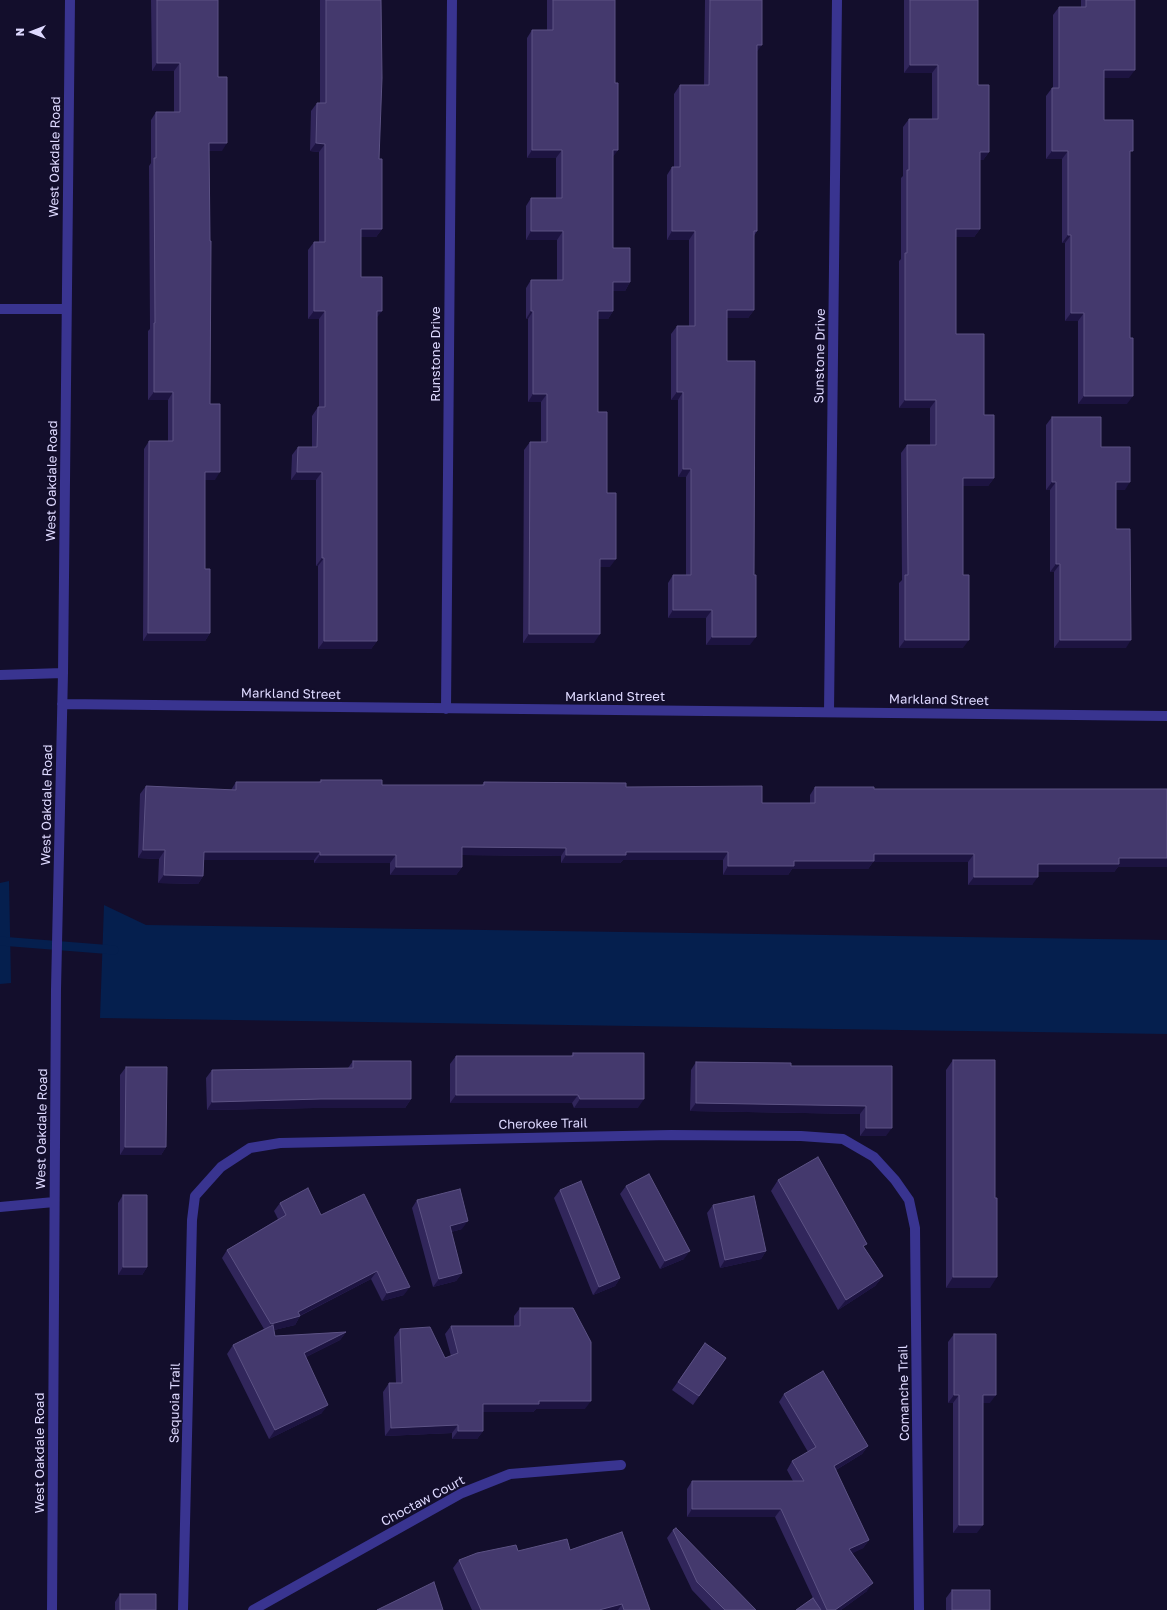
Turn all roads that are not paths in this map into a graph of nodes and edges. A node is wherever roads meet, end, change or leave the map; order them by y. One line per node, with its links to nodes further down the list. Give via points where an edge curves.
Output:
1 (70, 0): 5 (street, West Oakdale Road)
2 (452, 0): 9 (street, Runstone Drive)
3 (837, 0): 10 (street, Sunstone Drive)
4 (0, 309): 5 (street)
5 (66, 309): 6 (street, West Oakdale Road)
6 (63, 673): 7 (street); 8 (street, West Oakdale Road)
7 (0, 675)
8 (62, 704): 9 (street, Markland Street); 14 (street, West Oakdale Road)
9 (446, 709): 10 (street, Markland Street)
10 (829, 712): 11 (street, Markland Street)
11 (1167, 716)
12 (895, 1180): 13 (street, Cherokee Trail, via 874,1157 843,1139 800,1136 663,1135 288,1142 250,1148 220,1167); 20 (street, Comanche Trail, via 910,1200 915,1228)
13 (194, 1196): 18 (street, Sequoia Trail)
14 (54, 1202): 15 (street); 17 (street, West Oakdale Road)
15 (0, 1207)
16 (621, 1464): 19 (street, Choctaw Court, via 510,1474 489,1482 462,1493)
17 (52, 1610)
18 (183, 1610)
19 (253, 1610)
20 (919, 1610)

